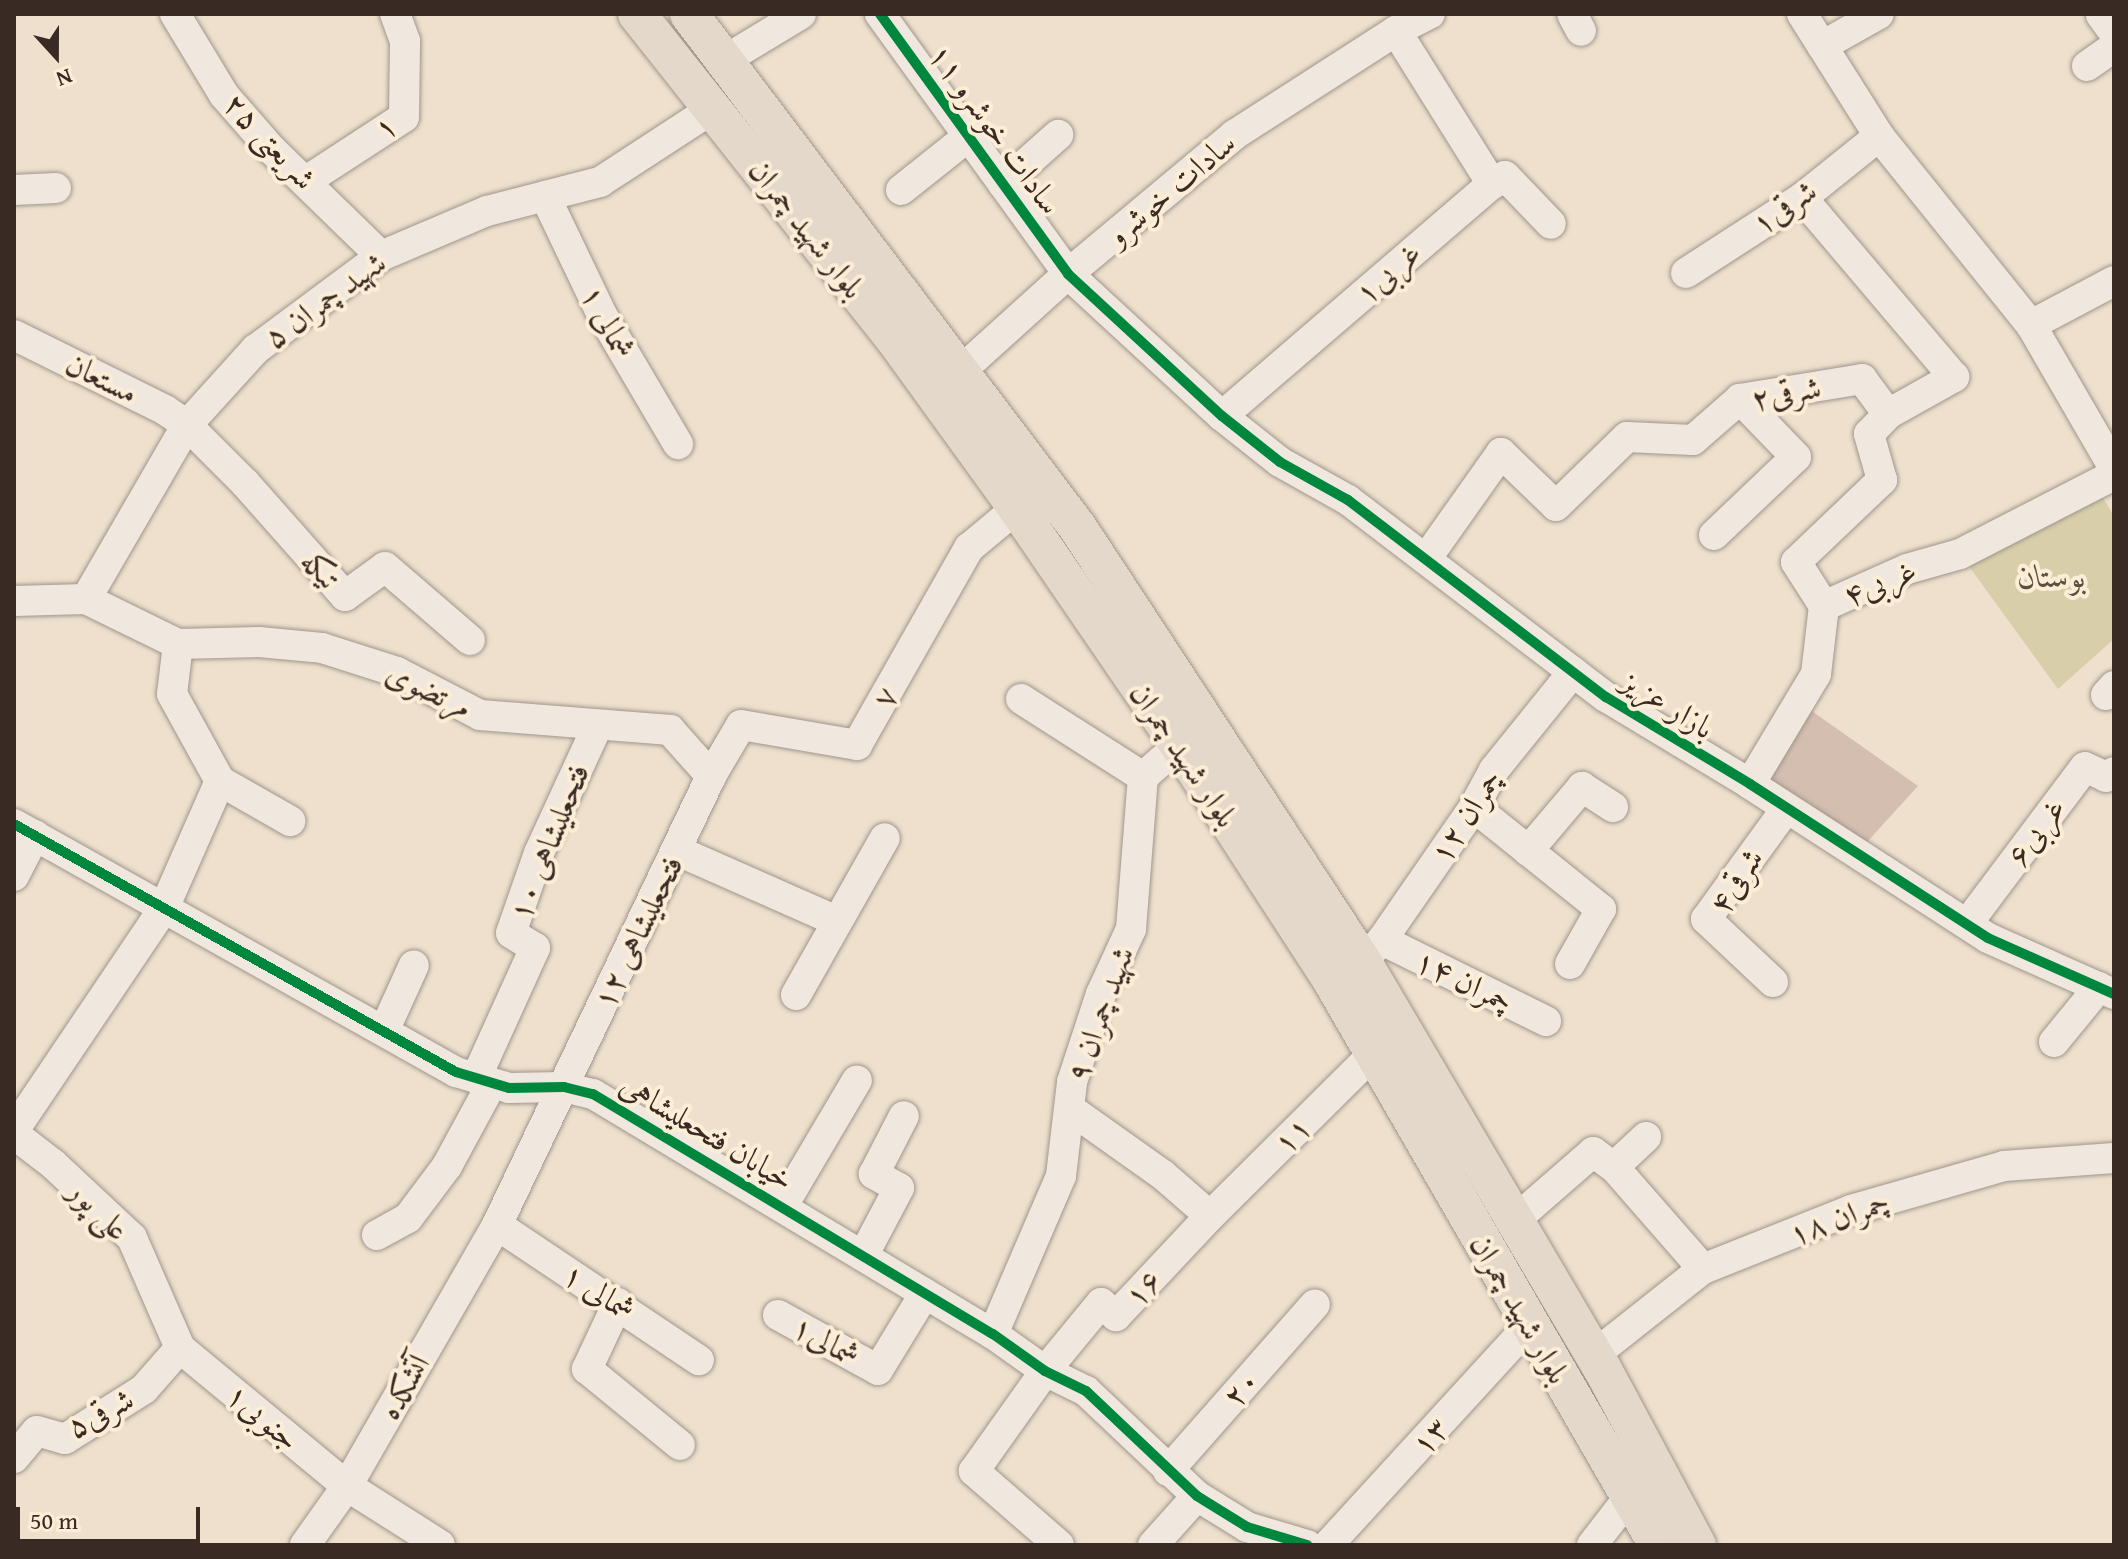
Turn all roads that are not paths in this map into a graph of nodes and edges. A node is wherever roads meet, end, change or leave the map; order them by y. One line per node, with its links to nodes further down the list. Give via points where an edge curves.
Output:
1 (175, 14): 21 (street, شریعتی ۲۵, via 224,95)
2 (637, 14): 17 (main road, بلوار شهید چمران)
3 (689, 14): 15 (main road, بلوار شهید چمران)
4 (801, 14): 15 (street)
5 (880, 14): 19 (street, سادات خوشرو ۱۱)
6 (1430, 14): 11 (street, سادات خوشرو)
7 (1802, 14): 13 (street)
8 (1879, 14): 13 (street)
9 (2101, 14): 12 (street)
10 (400, 28): 21 (street, ۱, via 404,117)
11 (1396, 31): 23 (street); 32 (street, سادات خوشرو, via 1234,135)
12 (2114, 33)
13 (1822, 46): 20 (street)
14 (2114, 47): 16 (street)
15 (725, 60): 36 (main road, بلوار شهید چمران)
16 (2087, 66)
17 (712, 109): 27 (street, شهید چمران ۵, via 600,182); 36 (main road, بلوار شهید چمران)
18 (1058, 135): 22 (street)
19 (969, 136): 22 (street, سادات خوشرو ۱۱); 26 (street)
20 (1879, 136): 28 (street, شرقی۱); 34 (street)
21 (306, 181): 30 (street, شریعتی ۲۵)
22 (1003, 184): 32 (street, سادات خوشرو ۱۱)
23 (1492, 184): 29 (street, via 1505,176); 39 (street, غربی۱)
24 (56, 188): 25 (street)
25 (14, 190)
26 (901, 190)
27 (545, 196): 30 (street, شهید چمران ۵, via 487,211); 41 (street, شمالی ۱, via 602,315)
28 (1802, 198): 31 (street, شرقی۱); 38 (street, via 1954,377)
29 (1551, 224)
30 (381, 256): 40 (street, شهید چمران ۵, via 256,349)
31 (1686, 273)
32 (1068, 274): 36 (street, سادات خوشرو); 39 (street, سادات خوشرو ۱۱)
33 (2114, 281): 34 (street)
34 (2031, 325): 42 (street)
35 (14, 335): 40 (street, مستعان)
36 (947, 383): 44 (main road, بلوار شهید چمران); 73 (main road, بلوار شهید چمران, via 1078,528)
37 (1740, 399): 38 (street, شرقی۲, via 1862,379); 45 (street, via 1796,457); 46 (street, شرقی۲, via 1693,440 1627,437 1556,506 1501,453)
38 (1888, 414): 49 (street, via 1869,434 1882,480 1796,562)
39 (1222, 416): 46 (street, بازار عزیز, via 1280,462 1348,500)
40 (187, 425): 47 (street, شهید چمران ۵); 50 (street, تیکه, via 345,596 385,567)
41 (678, 444)
42 (2114, 468)
43 (2114, 475): 49 (street, غربی۴, via 1960,554 1907,569)
44 (1017, 508): 55 (main road, بلوار شهید چمران); 57 (street, ۷, via 969,548 857,745 741,725)
45 (1714, 535)
46 (1426, 559): 52 (street, بازار عزیز)
47 (86, 599): 48 (street); 51 (street)
48 (14, 601)
49 (1824, 606): 60 (street, غربی۴, via 1816,674)
50 (470, 640)
51 (178, 644): 54 (street, مرتضوی, via 259,642 322,648 397,672 480,715); 59 (street, via 172,694)
52 (1573, 672): 60 (street, بازار عزیز); 61 (street, چمران ۱۲, via 1494,770)
53 (1021, 699): 58 (street)
54 (597, 727): 57 (street, مرتضوی, via 670,730); 83 (street, فتحعلیشاهی ۱۰, via 539,853 511,933 535,948)
55 (1179, 745): 58 (street); 73 (main road, بلوار شهید چمران)
56 (2114, 772): 72 (street, غربی۶, via 2106,777 2085,767)
57 (711, 776): 67 (street, فتحعلیشاهی ۱۲)
58 (1143, 777): 86 (street, شهید چمران ۹, via 1131,929 1101,994 1072,1082)
59 (220, 781): 64 (street); 70 (street)
60 (1750, 784): 63 (street, بازار عزیز)
61 (1474, 807): 68 (street); 73 (street, چمران ۱۲)
62 (1613, 807): 68 (street, via 1582,787)
63 (1786, 809): 72 (street, بازار عزیز); 76 (street, شرقی۴, via 1706,919)
64 (290, 821)
65 (24, 829): 69 (street); 70 (street, خیابان فتحعلیشاهی)
66 (885, 838): 71 (street)
67 (678, 851): 71 (street); 85 (street, فتحعلیشاهی ۱۲)
68 (1528, 851): 74 (street, via 1601,909)
69 (14, 876)
70 (164, 908): 80 (street, خیابان فتحعلیشاهی); 88 (street)
71 (837, 921): 78 (street)
72 (1967, 924): 77 (street, بازار عزیز)
73 (1358, 960): 79 (street, چمران ۱۴); 82 (main road, بلوار شهید چمران); 94 (main road, بلوار شهید چمران)
74 (1570, 964)
75 (414, 965): 80 (street)
76 (1773, 982)
77 (2106, 990): 81 (street)
78 (796, 995)
79 (1546, 1021)
80 (384, 1031): 83 (street, خیابان فتحعلیشاهی, via 456,1072)
81 (2054, 1042)
82 (1373, 1054): 93 (street, ۱۱); 103 (main road, بلوار شهید چمران)
83 (484, 1080): 85 (street, خیابان فتحعلیشاهی, via 509,1088); 96 (street, via 439,1177 408,1218)
84 (857, 1080): 92 (street)
85 (564, 1087): 92 (street, خیابان فتحعلیشاهی, via 593,1094); 95 (street, فتحعلیشاهی ۱۲)
86 (1070, 1109): 93 (street, via 1163,1175); 104 (street, شهید چمران ۹, via 1061,1176)
87 (904, 1116): 97 (street, via 874,1174 899,1188)
88 (14, 1132): 105 (street, علی پور, via 132,1238)
89 (1646, 1137): 91 (street)
90 (2114, 1158): 98 (street, چمران ۱۸, via 2004,1166 1851,1210)
91 (1604, 1160): 94 (street); 98 (street)
92 (782, 1207): 97 (street, خیابان فتحعلیشاهی)
93 (1210, 1216): 108 (street, ۱۶, via 1116,1316 1101,1303)
94 (1514, 1221): 106 (main road, بلوار شهید چمران)
95 (497, 1225): 100 (street, ۱ شمالی); 112 (street, آتشکده)
96 (377, 1235)
97 (863, 1256): 99 (street, خیابان فتحعلیشاهی)
98 (1703, 1269): 106 (street, چمران ۱۸)
99 (925, 1293): 102 (street, شمالی۱, via 878,1370); 104 (street, خیابان فتحعلیشاهی)
100 (618, 1303): 107 (street, ۱ شمالی); 109 (street, via 587,1369)
101 (1315, 1304): 111 (street, ۲۰)
102 (778, 1315)
103 (1529, 1326): 114 (main road, بلوار شهید چمران); 120 (street, ۱۳)
104 (993, 1334): 108 (street, خیابان فتحعلیشاهی)
105 (180, 1348): 110 (street, شرقی۵, via 144,1389 65,1439 37,1431); 112 (street, جنوبی۱)
106 (1594, 1355): 123 (main road, بلوار شهید چمران)
107 (699, 1360)
108 (1045, 1371): 111 (street, خیابان فتحعلیشاهی, via 1086,1391); 117 (street, via 974,1471)
109 (680, 1445)
110 (14, 1458)
111 (1168, 1471): 113 (street, خیابان فتحعلیشاهی)
112 (347, 1486): 115 (street, آتشکده); 116 (street, جنوبی۱)
113 (1197, 1496): 118 (street); 119 (street, خیابان فتحعلیشاهی, via 1247,1527)
114 (1630, 1496): 121 (street); 122 (main road, بلوار شهید چمران)
115 (305, 1545)
116 (440, 1545)
117 (1059, 1545)
118 (1153, 1545)
119 (1307, 1545)
120 (1328, 1545)
121 (1592, 1545)
122 (1658, 1545)
123 (1697, 1545)

